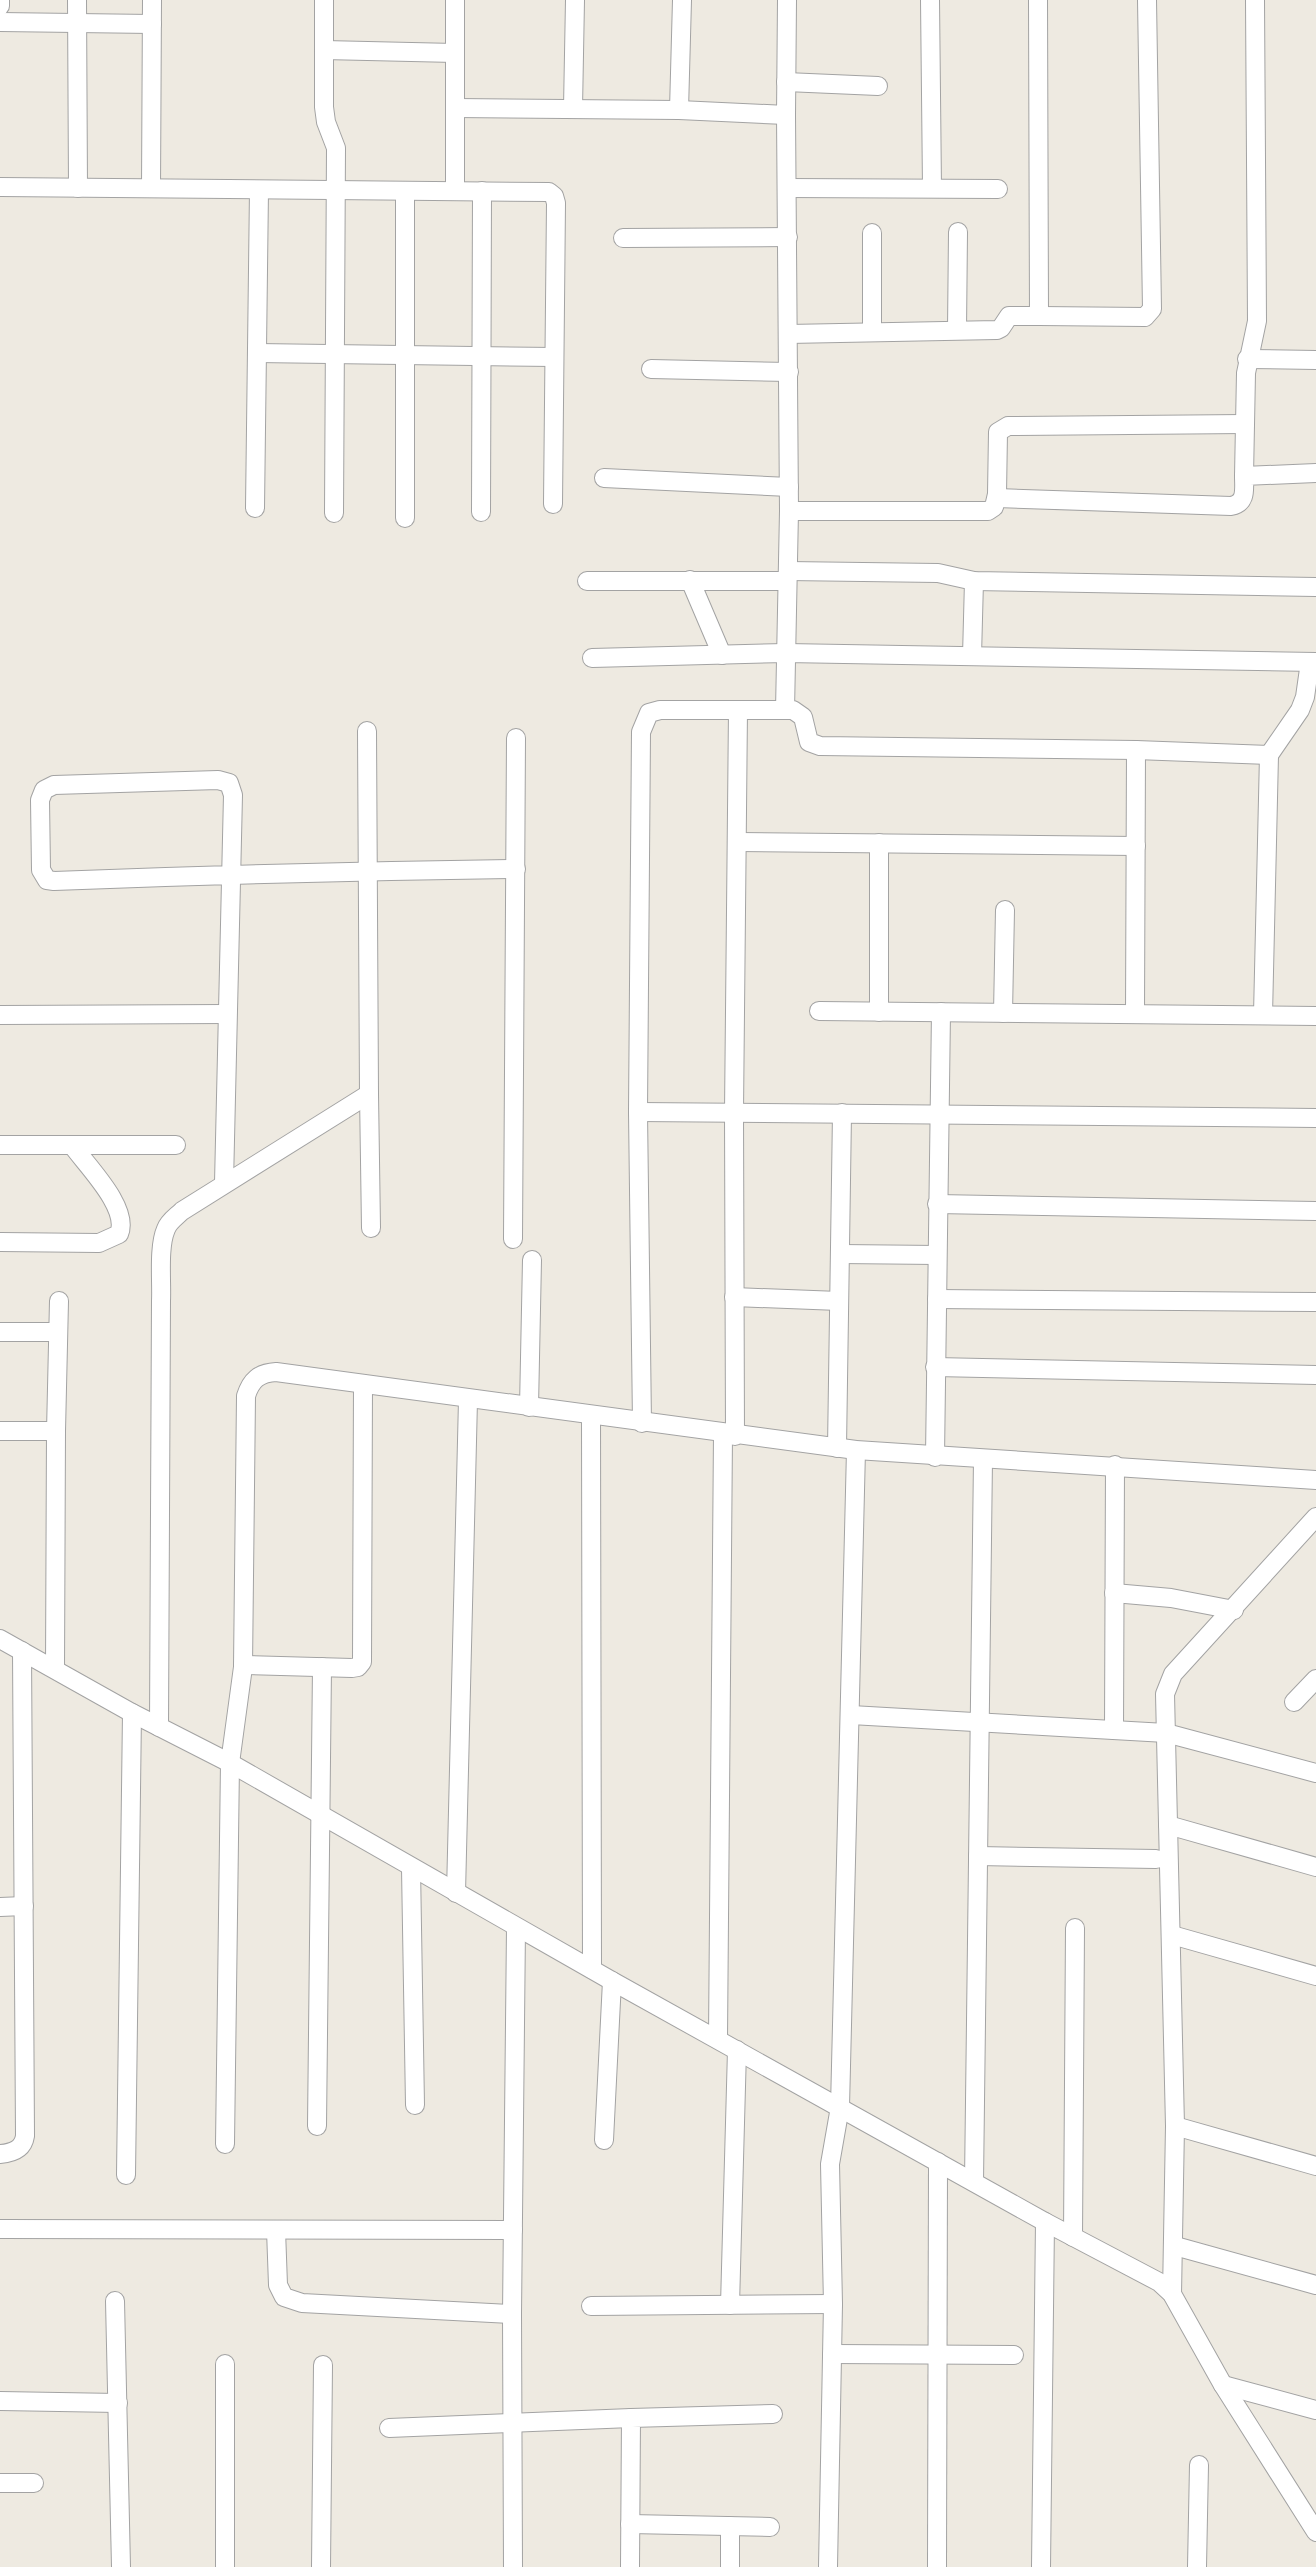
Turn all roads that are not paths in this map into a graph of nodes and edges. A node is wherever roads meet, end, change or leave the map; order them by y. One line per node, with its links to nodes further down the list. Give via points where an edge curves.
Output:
1 (0, 0): 13 (street)
2 (77, 0): 15 (street)
3 (152, 0): 16 (street)
4 (324, 0): 17 (street)
5 (455, 0): 18 (street)
6 (575, 0): 22 (street)
7 (682, 0): 23 (street)
8 (787, 0): 19 (street)
9 (930, 0): 29 (street)
10 (1038, 0): 40 (street)
11 (1147, 0): 40 (street, via 1152,309 1146,317)
12 (1255, 0): 49 (street, via 1257,321)
13 (0, 6)
14 (0, 22): 15 (street)
15 (78, 23): 16 (street); 26 (street)
16 (152, 24): 27 (street)
17 (324, 50): 18 (street); 32 (street, via 324,107 336,148)
18 (455, 53): 21 (street)
19 (786, 82): 20 (street); 24 (street)
20 (878, 86)
21 (455, 108): 22 (street); 34 (street)
22 (573, 108): 23 (street)
23 (679, 110): 24 (street)
24 (786, 115): 28 (street)
25 (0, 187): 26 (street)
26 (78, 188): 27 (street)
27 (151, 188): 31 (street)
28 (787, 188): 29 (street); 38 (street)
29 (932, 188): 30 (street)
30 (998, 189)
31 (259, 190): 32 (street); 44 (street)
32 (335, 191): 33 (street); 45 (street)
33 (405, 191): 34 (street); 46 (street)
34 (455, 191): 35 (street)
35 (482, 191): 47 (street); 48 (street, via 549,192 554,196)
36 (958, 232): 41 (street)
37 (872, 233): 42 (street)
38 (788, 237): 39 (street); 43 (street)
39 (623, 238)
40 (1040, 316): 41 (street, via 1009,316 997,330)
41 (957, 330): 42 (street)
42 (872, 332): 43 (street)
43 (788, 334): 52 (street)
44 (257, 353): 45 (street); 60 (street)
45 (335, 354): 46 (street); 63 (street)
46 (405, 355): 47 (street); 64 (street)
47 (482, 356): 48 (street); 62 (street)
48 (554, 357): 59 (street)
49 (1247, 359): 50 (street); 53 (street)
50 (1316, 360)
51 (651, 369): 52 (street)
52 (789, 372): 57 (street)
53 (1245, 424): 55 (street); 58 (street, via 1008,426 998,432)
54 (1316, 473): 55 (street)
55 (1244, 476): 58 (street, via 1243,498 1240,503 1230,506)
56 (604, 478): 57 (street)
57 (789, 487): 61 (street)
58 (997, 498): 61 (street, via 994,507 988,511)
59 (553, 504)
60 (255, 508)
61 (789, 511): 65 (street)
62 (481, 512)
63 (334, 513)
64 (405, 518)
65 (788, 576): 66 (street); 68 (street, via 938,573); 70 (street)
66 (690, 580): 67 (street); 71 (street)
67 (587, 581)
68 (974, 581): 69 (street); 72 (street)
69 (1316, 587)
70 (786, 653): 71 (street); 72 (street); 76 (street)
71 (722, 654): 73 (street)
72 (972, 656): 74 (street)
73 (592, 658)
74 (1313, 662): 80 (street, via 1300,710)
75 (738, 710): 76 (street); 81 (street); 98 (street, via 660,710 648,714 643,723)
76 (785, 710): 79 (street, via 803,716 806,735 814,746)
77 (367, 731): 85 (street)
78 (516, 738): 84 (street)
79 (1136, 750): 80 (street); 83 (street)
80 (1269, 755): 95 (street)
81 (738, 842): 82 (street); 99 (street)
82 (879, 843): 83 (street); 89 (street)
83 (1136, 846): 93 (street)
84 (516, 870): 85 (street); 110 (street)
85 (369, 871): 86 (street); 97 (street)
86 (231, 874): 86 (street, via 47,880 41,870 41,795 47,786 54,785 229,782 233,795); 92 (street)
87 (1005, 910): 91 (street)
88 (819, 1011): 89 (street)
89 (879, 1012): 90 (street)
90 (941, 1012): 91 (street); 101 (street)
91 (1003, 1013): 93 (street)
92 (228, 1014): 94 (street); 106 (street)
93 (1135, 1014): 95 (street)
94 (0, 1015)
95 (1262, 1015): 96 (street)
96 (1316, 1016)
97 (369, 1094): 106 (street); 109 (street)
98 (638, 1112): 99 (street); 128 (street)
99 (734, 1112): 100 (street); 115 (street)
100 (842, 1113): 101 (street); 112 (street)
101 (938, 1114): 102 (street); 107 (street)
102 (1316, 1118)
103 (0, 1145): 104 (street)
104 (72, 1145): 105 (street); 111 (street, via 118,1206 122,1226 119,1234 99,1243)
105 (176, 1145)
106 (224, 1184): 151 (street, via 171,1220 163,1243)
107 (937, 1204): 108 (street); 113 (street)
108 (1316, 1211)
109 (371, 1228)
110 (513, 1239)
111 (0, 1242)
112 (840, 1254): 113 (street); 118 (street)
113 (937, 1255): 116 (street)
114 (532, 1260): 126 (street)
115 (734, 1297): 118 (street); 131 (street)
116 (937, 1299): 119 (street); 122 (street)
117 (59, 1301): 121 (street)
118 (839, 1301): 132 (street)
119 (1316, 1302)
120 (0, 1332): 121 (street)
121 (58, 1332): 130 (street)
122 (936, 1367): 123 (street); 134 (street)
123 (1316, 1375)
124 (363, 1384): 125 (street); 143 (street, via 276,1372 264,1373 250,1385 246,1396); 144 (street, via 362,1662 352,1668)
125 (468, 1400): 126 (street); 162 (street)
126 (530, 1407): 127 (street)
127 (591, 1416): 128 (street); 168 (street)
128 (642, 1423): 131 (street)
129 (0, 1431): 130 (street)
130 (56, 1431): 145 (street)
131 (729, 1435): 132 (street); 171 (street)
132 (837, 1448): 133 (street)
133 (856, 1450): 134 (street); 149 (street)
134 (935, 1457): 135 (street)
135 (983, 1459): 136 (street); 150 (street)
136 (1115, 1466): 137 (street); 139 (street)
137 (1316, 1480)
138 (1316, 1517): 140 (street)
139 (1114, 1593): 140 (street, via 1171,1598); 152 (street)
140 (1234, 1610): 153 (street, via 1167,1684)
141 (0, 1639): 142 (street)
142 (22, 1651): 145 (street); 163 (street)
143 (242, 1665): 144 (street); 154 (street)
144 (322, 1667): 156 (street)
145 (55, 1669): 148 (street)
146 (1316, 1679): 147 (street)
147 (1294, 1702)
148 (132, 1713): 151 (street); 182 (street)
149 (851, 1715): 150 (street); 174 (street)
150 (979, 1722): 152 (street); 158 (street)
151 (159, 1726): 154 (street)
152 (1114, 1730): 153 (street)
153 (1166, 1733): 155 (street); 157 (street)
154 (230, 1763): 156 (street); 178 (street)
155 (1316, 1773)
156 (320, 1816): 161 (street); 175 (street)
157 (1168, 1825): 160 (street); 167 (street)
158 (978, 1856): 159 (street); 183 (street)
159 (1156, 1859)
160 (1316, 1867)
161 (411, 1868): 162 (street); 173 (street)
162 (456, 1893): 165 (street)
163 (24, 1906): 164 (street); 179 (street, via 25,2136 16,2150)
164 (0, 1907)
165 (516, 1927): 168 (street); 187 (street)
166 (1075, 1928): 188 (street)
167 (1172, 1935): 169 (street); 176 (street)
168 (592, 1970): 170 (street)
169 (1316, 1976)
170 (612, 1981): 171 (street); 177 (street)
171 (718, 2039): 172 (street)
172 (737, 2050): 174 (street); 194 (street)
173 (415, 2105)
174 (840, 2107): 180 (street); 193 (street, via 830,2164)
175 (317, 2126)
176 (1175, 2126): 181 (street); 189 (street)
177 (604, 2140)
178 (225, 2144)
179 (0, 2154)
180 (938, 2162): 183 (street); 198 (street)
181 (1316, 2166)
182 (126, 2175)
183 (974, 2182): 184 (street)
184 (1045, 2222): 188 (street); 225 (street)
185 (0, 2230): 186 (street)
186 (276, 2230): 187 (street); 196 (street, via 278,2286 289,2300)
187 (513, 2230): 196 (street)
188 (1074, 2237): 191 (street, via 1159,2282)
189 (1174, 2246): 190 (street); 191 (street)
190 (1316, 2285)
191 (1172, 2294): 202 (street)
192 (115, 2301): 204 (street)
193 (833, 2304): 194 (street); 197 (street)
194 (730, 2305): 195 (street)
195 (591, 2306)
196 (512, 2314): 208 (street)
197 (832, 2354): 198 (street); 223 (street)
198 (938, 2355): 199 (street); 224 (street)
199 (1014, 2355)
200 (225, 2364): 218 (street)
201 (323, 2365): 219 (street)
202 (1223, 2385): 205 (street); 216 (street)
203 (0, 2402): 204 (street)
204 (118, 2403): 217 (street)
205 (1316, 2410)
206 (773, 2414): 207 (street)
207 (631, 2418): 208 (street); 213 (street)
208 (513, 2425): 209 (street); 220 (street)
209 (389, 2428)
210 (1199, 2465): 226 (street)
211 (0, 2483): 212 (street)
212 (34, 2483)
213 (630, 2524): 214 (street); 221 (street)
214 (730, 2526): 215 (street); 222 (street)
215 (770, 2527)
216 (1316, 2532)
217 (121, 2567)
218 (225, 2567)
219 (321, 2567)
220 (513, 2567)
221 (630, 2567)
222 (730, 2567)
223 (828, 2567)
224 (937, 2567)
225 (1041, 2567)
226 (1197, 2567)

